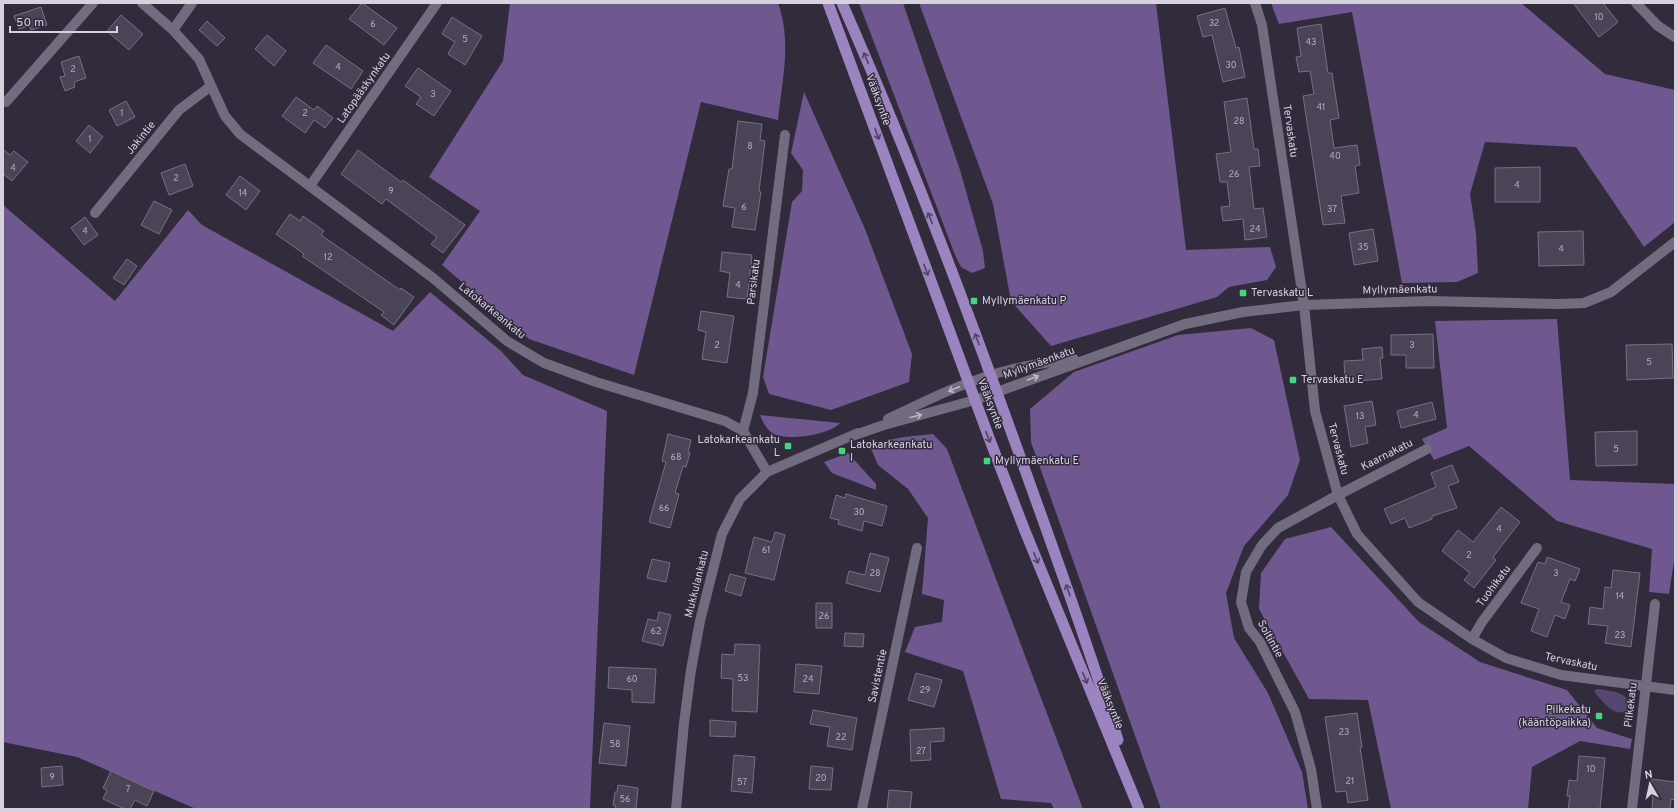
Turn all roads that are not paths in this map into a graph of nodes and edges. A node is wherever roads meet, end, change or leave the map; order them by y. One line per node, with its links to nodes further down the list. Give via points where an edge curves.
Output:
1 (93, 3): 12 (street)
2 (142, 3): 9 (street, Latokarkeankatu)
3 (192, 3): 9 (street)
4 (438, 3): 14 (street, Latopääskynkatu)
5 (828, 3): 20 (highway, Vääksyntie, one-way to 20)
6 (842, 3): 19 (highway, Vääksyntie, one-way to 6, via 899,139)
7 (1255, 3): 17 (street, Tervaskatu, via 1262,25)
8 (1636, 3): 10 (street, via 1658,26)
9 (173, 30): 11 (street, Latokarkeankatu, via 199,59)
10 (1675, 37)
11 (211, 86): 14 (street, Latokarkeankatu, via 225,116 240,134); 15 (street, Jakintie, via 179,110)
12 (6, 102)
13 (785, 134): 23 (street, Parsikatu, via 752,393)
14 (310, 186): 23 (street, Latokarkeankatu, via 433,278 507,341 544,363 596,382 725,421)
15 (95, 213)
16 (1675, 242): 17 (street, Myllymäenkatu, via 1611,292 1584,303 1429,301)
17 (1304, 305): 18 (street, Myllymäenkatu, via 1243,312 1185,324); 27 (street, Tervaskatu, via 1315,411)
18 (1113, 350): 19 (street, Myllymäenkatu, via 1013,368); 21 (street, Myllymäenkatu, one-way to 18)
19 (991, 376): 20 (street, Mukkulankatu); 21 (highway, Vääksyntie)
20 (968, 383): 22 (highway, Vääksyntie); 24 (street, Mukkulankatu, one-way to 24)
21 (996, 392): 22 (street, Myllymäenkatu); 36 (highway, Vääksyntie, one-way to 21, via 1059,562)
22 (975, 400): 24 (street, Mukkulankatu, one-way to 22); 36 (highway, Vääksyntie, one-way to 36, via 1025,531)
23 (743, 431): 26 (street)
24 (852, 436): 26 (street, Mukkulankatu)
25 (1427, 449): 27 (street, Kaarnakatu)
26 (767, 472): 34 (street, Mukkulankatu, via 740,499 722,534 700,621 691,670)
27 (1338, 495): 31 (street, Tervaskatu, via 1357,534 1418,602); 37 (street, Soltintie, via 1278,528 1262,545 1246,572 1241,602 1249,628 1260,642 1295,712 1311,769)
28 (917, 548): 35 (street, Savistentie)
29 (1537, 548): 31 (street, Tuohikatu)
30 (1655, 604): 32 (street, Pilkekatu)
31 (1472, 639): 32 (street, Tervaskatu, via 1506,658 1561,675)
32 (1646, 687): 33 (street, Tervaskatu); 38 (street, Pilkekatu)
33 (1675, 690)
34 (676, 809)
35 (862, 809)
36 (1140, 809)
37 (1317, 809)
38 (1632, 809)

